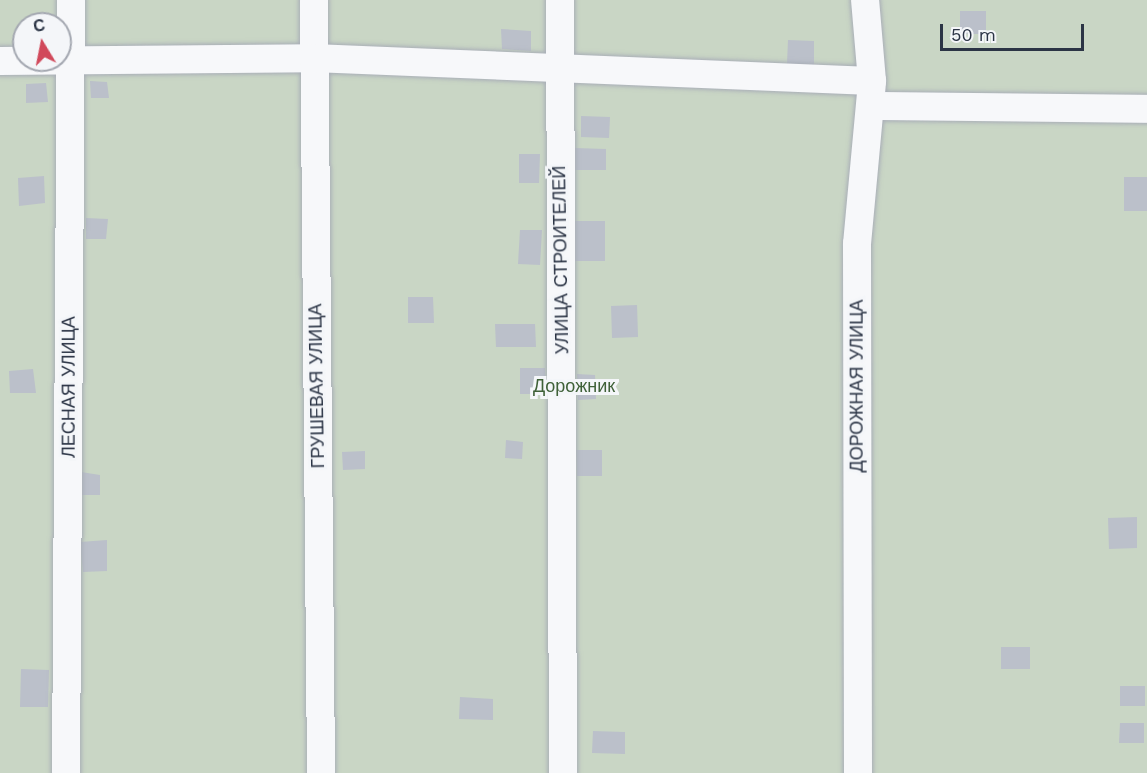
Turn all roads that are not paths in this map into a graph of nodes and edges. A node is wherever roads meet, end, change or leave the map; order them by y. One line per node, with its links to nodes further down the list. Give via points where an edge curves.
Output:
1 (314, 0): 4 (street, ГРУШЕВАЯ УЛИЦА)
2 (560, 0): 6 (street, УЛИЦА СТРОИТЕЛЕЙ)
3 (865, 0): 8 (street, ДОРОЖНАЯ УЛИЦА)
4 (313, 58): 5 (street); 6 (street); 11 (street, ГРУШЕВАЯ УЛИЦА)
5 (72, 62)
6 (559, 68): 8 (street); 12 (street, УЛИЦА СТРОИТЕЛЕЙ)
7 (71, 72): 10 (street, ЛЕСНАЯ УЛИЦА)
8 (872, 94): 9 (street); 13 (street, ДОРОЖНАЯ УЛИЦА, via 857,244)
9 (1147, 109)
10 (66, 773)
11 (321, 773)
12 (563, 773)
13 (858, 773)

